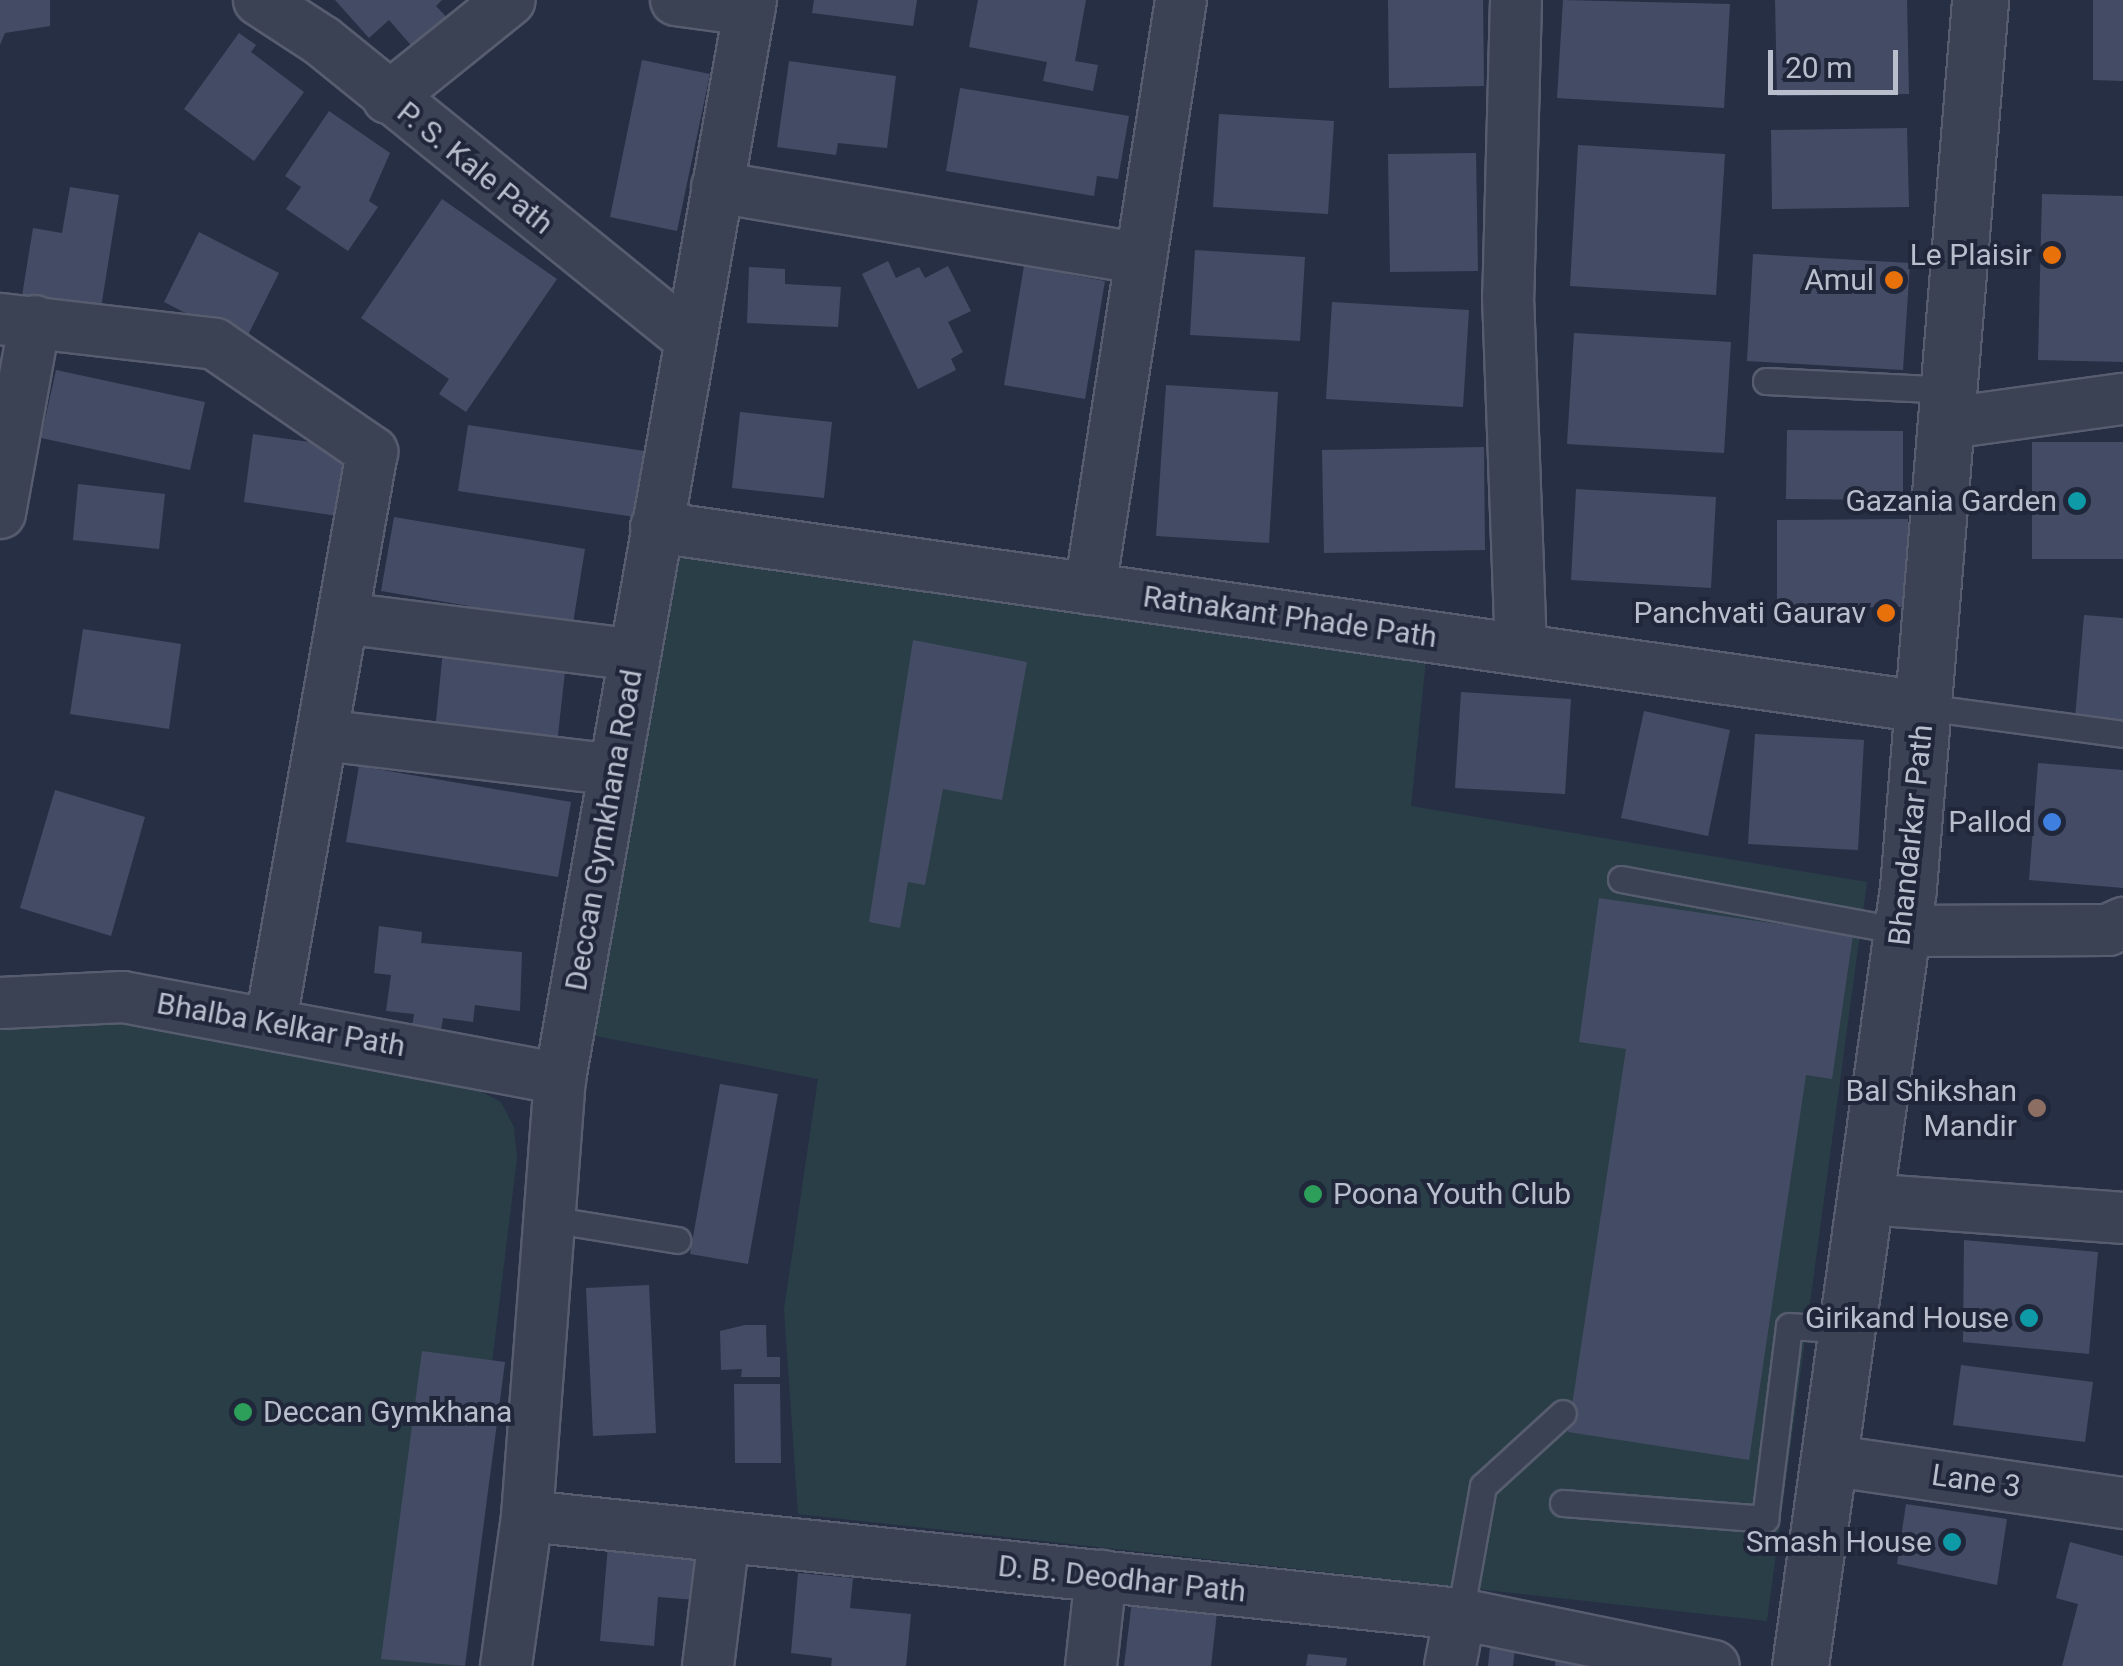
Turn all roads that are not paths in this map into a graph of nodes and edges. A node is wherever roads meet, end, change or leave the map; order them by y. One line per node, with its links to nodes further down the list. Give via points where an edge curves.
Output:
1 (259, 0): 8 (street, P. S. Kale Path, via 322,41)
2 (510, 0): 8 (street)
3 (676, 0): 7 (street)
4 (1181, 0): 10 (street)
5 (1516, 0): 20 (street, via 1508,296)
6 (1980, 0): 15 (street, Bhandarkar Path)
7 (750, 5): 9 (street, Deccan Gymkhana Road)
8 (388, 98): 12 (street, P. S. Kale Path)
9 (717, 187): 10 (street); 12 (street, Deccan Gymkhana Road)
10 (1141, 259): 18 (street)
11 (18, 320): 16 (street); 19 (street, via 215,344 372,452)
12 (690, 339): 17 (street, Deccan Gymkhana Road)
13 (1766, 381): 15 (lane)
14 (2123, 400): 15 (street)
15 (1951, 406): 22 (street, Bhandarkar Path)
16 (0, 514)
17 (656, 527): 18 (street, Ratnakant Phade Path); 21 (street, Deccan Gymkhana Road)
18 (1090, 589): 20 (street, Ratnakant Phade Path)
19 (343, 618): 21 (street); 24 (street)
20 (1521, 650): 22 (street, Ratnakant Phade Path)
21 (634, 655): 25 (street, Deccan Gymkhana Road)
22 (1924, 707): 23 (lane); 28 (street, Bhandarkar Path)
23 (2123, 734)
24 (322, 735): 25 (street); 30 (street)
25 (614, 770): 31 (street, Deccan Gymkhana Road)
26 (1621, 879): 28 (lane)
27 (2123, 923): 28 (street, via 2108,930)
28 (1902, 931): 32 (street, Bhandarkar Path)
29 (0, 1004): 30 (street, Bhalba Kelkar Path, via 123,997)
30 (271, 1020): 31 (street, Bhalba Kelkar Path)
31 (560, 1079): 34 (street, Deccan Gymkhana Road)
32 (1864, 1199): 33 (street); 36 (street, Bhandarkar Path)
33 (2123, 1218)
34 (549, 1219): 35 (lane); 41 (street, Deccan Gymkhana Road)
35 (676, 1240)
36 (1847, 1330): 38 (street, Bhandarkar Path); 39 (lane, via 1789,1326 1765,1519)
37 (1563, 1413): 44 (lane, via 1483,1486)
38 (1828, 1460): 40 (street, Lane 3); 50 (street, Bhandarkar Path)
39 (1563, 1502)
40 (2123, 1502)
41 (526, 1516): 42 (street, D. B. Deodhar Path); 45 (street, Deccan Gymkhana Road)
42 (724, 1537): 43 (street, D. B. Deodhar Path); 46 (street)
43 (1101, 1576): 44 (street, D. B. Deodhar Path); 47 (street)
44 (1460, 1614): 48 (street); 49 (street, D. B. Deodhar Path)
45 (506, 1666)
46 (708, 1666)
47 (1091, 1666)
48 (1450, 1666)
49 (1714, 1666)
50 (1800, 1666)

